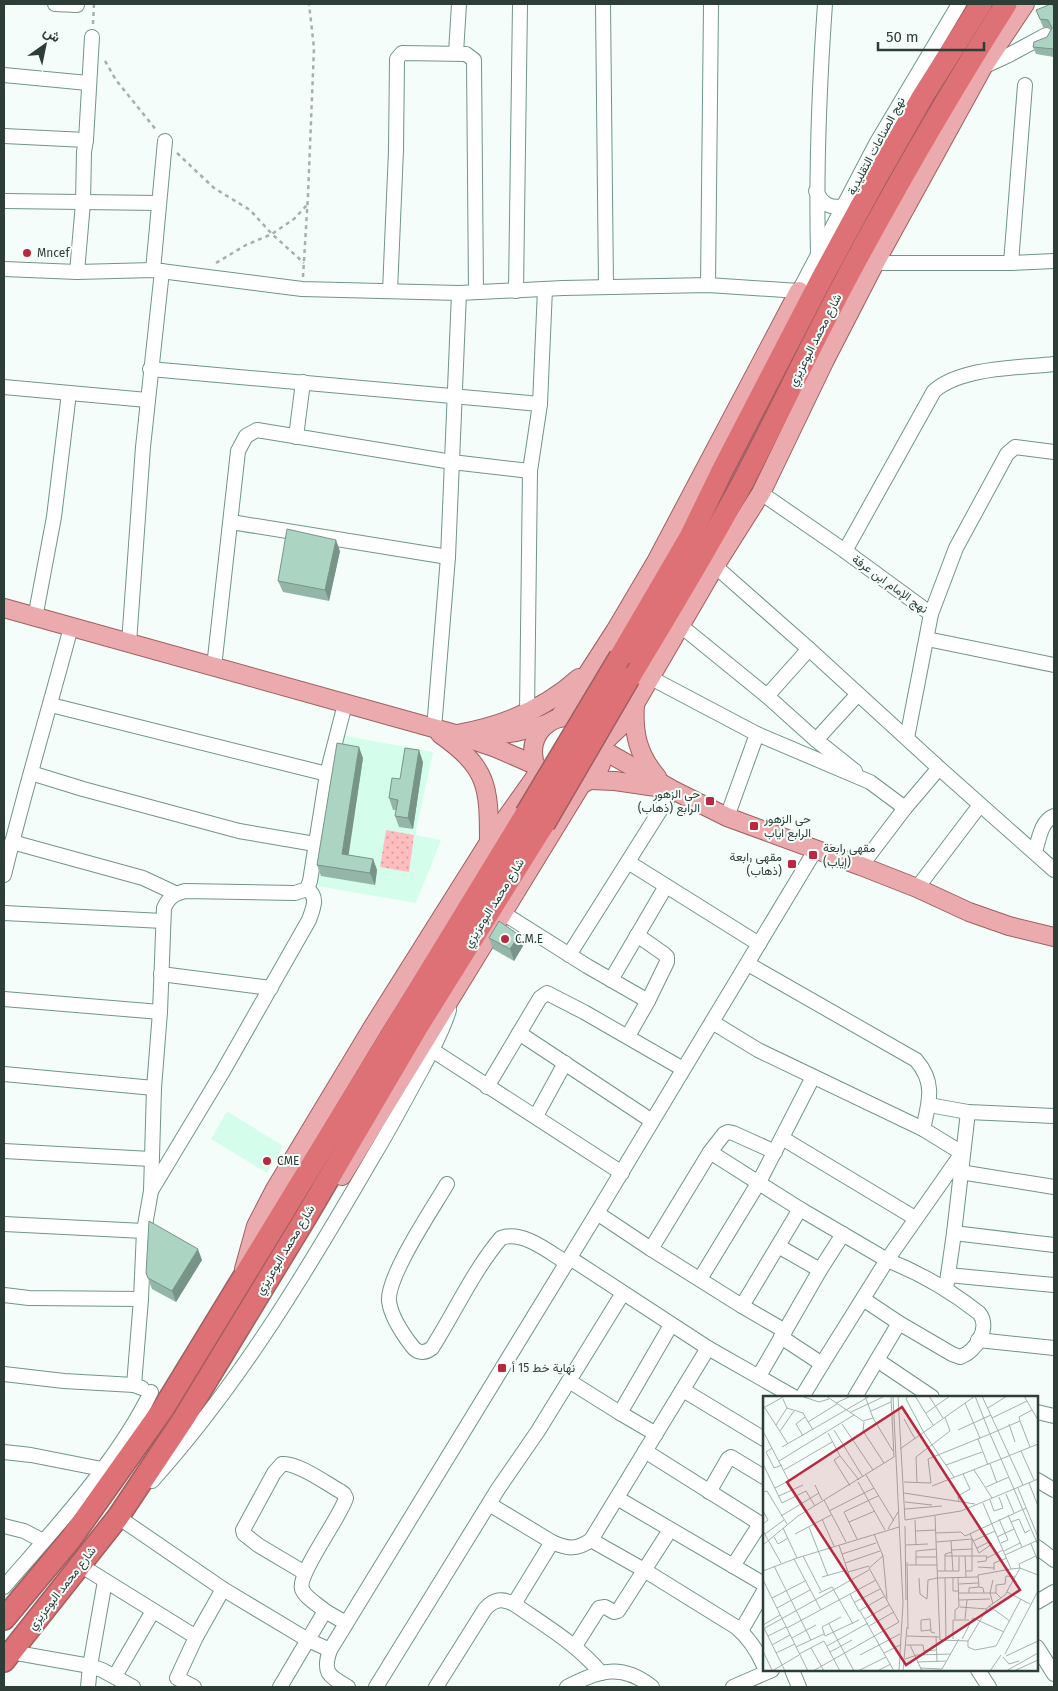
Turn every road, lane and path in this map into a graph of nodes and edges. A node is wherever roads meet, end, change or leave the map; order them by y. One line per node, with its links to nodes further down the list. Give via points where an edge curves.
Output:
1 (55, 4): 13 (street)
2 (94, 4): 15 (path)
3 (309, 4): 28 (path, via 314,48)
4 (459, 4): 16 (street)
5 (520, 4): 45 (street)
6 (603, 4): 41 (street)
7 (712, 4): 40 (street)
8 (825, 4): 24 (street)
9 (958, 4): 29 (street, نهج الصناعات التقليدية, via 886,126)
10 (981, 4): 102 (highway, شارع محمد البوعزيزي, bridge, via 873,184 810,300 690,537 620,657)
11 (1006, 4): 102 (highway, شارع محمد البوعزيزي, bridge, via 964,70 853,266 703,554 629,678)
12 (1025, 4): 17 (main road)
13 (77, 5)
14 (1046, 35): 17 (street)
15 (92, 37): 19 (street); 23 (path, via 116,80)
16 (456, 53): 44 (street, via 402,53 397,59); 47 (street, via 466,54 474,60)
17 (983, 67): 33 (main road)
18 (4, 75): 19 (street)
19 (88, 84): 22 (street)
20 (1025, 85): 35 (street)
21 (4, 136): 22 (street)
22 (86, 140): 26 (street)
23 (165, 141): 27 (street); 30 (path, via 214,188 250,210)
24 (816, 192): 29 (street, via 828,206); 31 (street)
25 (4, 201): 26 (street)
26 (83, 202): 27 (street); 38 (street)
27 (159, 203): 37 (street)
28 (308, 205): 30 (path, via 294,220); 34 (path)
29 (844, 206): 31 (street, نهج الصناعات التقليدية)
30 (272, 234): 34 (path); 39 (path, via 246,244)
31 (818, 258): 46 (street, نهج الصناعات التقليدية)
32 (1054, 261): 35 (street)
33 (875, 262): 35 (street); 61 (main road)
34 (304, 263): 42 (path)
35 (1011, 263)
36 (4, 269): 38 (street)
37 (157, 271): 38 (street); 39 (street); 50 (street)
38 (77, 272)
39 (196, 276): 42 (street)
40 (708, 285): 41 (street); 46 (street)
41 (606, 287): 43 (street)
42 (302, 289): 44 (street)
43 (545, 289): 45 (street); 56 (street)
44 (390, 291): 48 (street)
45 (516, 291): 47 (street)
46 (799, 291): 74 (main road, via 658,560)
47 (476, 292): 48 (street)
48 (459, 293): 54 (street)
49 (1054, 364): 63 (street, via 971,374 944,383 934,391)
50 (150, 369): 51 (street); 55 (street)
51 (303, 382): 54 (street); 57 (street)
52 (4, 387): 53 (street)
53 (68, 393): 55 (street); 68 (street, via 54,517)
54 (454, 397): 56 (street); 59 (street)
55 (147, 400): 72 (street)
56 (540, 404): 60 (street)
57 (296, 437): 59 (street); 62 (street, via 257,430 246,436 238,451)
58 (1054, 452): 67 (street, نهج الإمام ابن عرفة, via 1015,448 1007,454 959,542)
59 (452, 462): 60 (street); 64 (street)
60 (530, 471): 83 (street)
61 (761, 492): 63 (street, نهج الإمام ابن عرفة); 65 (main road)
62 (231, 522): 64 (street); 76 (street)
63 (845, 551): 67 (street, نهج الإمام ابن عرفة)
64 (448, 557): 85 (street)
65 (715, 566): 69 (main road); 73 (street)
66 (4, 608): 68 (main road)
67 (931, 614): 71 (street)
68 (35, 618): 70 (main road)
69 (681, 626): 77 (main road); 79 (street)
70 (71, 627): 72 (main road); 81 (street)
71 (927, 639): 75 (street); 88 (street)
72 (130, 643): 76 (main road)
73 (810, 648): 78 (street); 79 (street)
74 (592, 665): 83 (main road, via 551,700); 84 (main road)
75 (1054, 665)
76 (214, 667): 80 (main road)
77 (651, 678): 82 (main road); 86 (street)
78 (858, 694): 88 (street); 89 (street)
79 (767, 696): 89 (street)
80 (345, 704): 85 (main road); 94 (street)
81 (51, 705): 93 (street); 94 (street)
82 (635, 705): 90 (main road); 97 (main road, via 634,722 641,754 649,768)
83 (527, 713): 87 (main road)
84 (553, 721): 87 (main road, via 501,735); 90 (main road, via 574,718 589,724); 92 (main road, via 535,738 532,756)
85 (434, 729): 87 (main road); 107 (main road, via 465,753 481,774 489,804)
86 (757, 734): 95 (street); 101 (street)
87 (462, 736): 92 (main road, via 496,748)
88 (907, 738): 91 (street)
89 (816, 740): 95 (street)
90 (603, 747): 96 (main road, via 600,766); 97 (main road)
91 (939, 768): 98 (street); 99 (street)
92 (537, 769): 96 (main road, via 550,783 558,786 573,788); 107 (main road)
93 (31, 773): 103 (street); 105 (street, via 239,831)
94 (327, 774): 105 (street)
95 (870, 782): 99 (street)
96 (586, 783): 97 (main road, via 626,782); 118 (main road)
97 (673, 790): 101 (main road); 109 (street)
98 (980, 805): 108 (street); 114 (street)
99 (905, 808): 110 (street)
100 (1054, 816): 108 (street, via 1044,823)
101 (728, 817): 106 (main road)
102 (535, 819): 107 (highway, شارع محمد البوعزيزي); 173 (highway, شارع محمد البوعزيزي)
103 (10, 822): 104 (street)
104 (12, 842): 112 (street); 116 (street, via 143,878)
105 (315, 844): 115 (street)
106 (816, 849): 110 (main road); 122 (street)
107 (492, 852): 196 (highway, شارع محمد البوعزيزي, via 242,1282)
108 (1035, 852): 111 (street)
109 (628, 862): 113 (street); 123 (street)
110 (861, 866): 114 (main road)
111 (1054, 870)
112 (4, 875)
113 (666, 886): 120 (street); 122 (street)
114 (917, 888): 121 (main road, via 1009,926)
115 (307, 889): 116 (street, via 295,893); 127 (street, via 315,901 312,912)
116 (175, 893): 119 (street, via 164,908)
117 (4, 912): 119 (street)
118 (504, 913): 123 (street); 128 (main road)
119 (163, 921): 125 (street)
120 (637, 935): 126 (street); 130 (street, via 668,957)
121 (1054, 937)
122 (759, 944): 124 (street)
123 (569, 955): 126 (street)
124 (748, 964): 132 (street); 142 (street, via 916,1060 930,1082)
125 (161, 974): 127 (street); 131 (street)
126 (611, 980): 130 (street)
127 (271, 988): 159 (street)
128 (452, 997): 135 (street, via 447,1018); 173 (main road, via 311,1224)
129 (4, 999): 131 (street)
130 (648, 1000): 134 (street)
131 (160, 1012): 141 (street)
132 (712, 1022): 137 (street); 139 (street, via 758,1050)
133 (519, 1033): 134 (street, via 540,998 547,993); 136 (street); 140 (street)
134 (628, 1036): 137 (street)
135 (432, 1050): 140 (street); 215 (street, via 333,1227 262,1340 194,1432)
136 (565, 1063): 144 (street); 146 (street)
137 (683, 1069): 146 (street)
138 (4, 1074): 141 (street)
139 (813, 1077): 147 (street); 148 (street)
140 (487, 1086): 144 (street)
141 (154, 1088): 153 (street)
142 (929, 1104): 143 (street); 147 (street)
143 (968, 1112): 145 (street); 152 (street)
144 (536, 1116): 155 (street)
145 (1054, 1116)
146 (652, 1121): 155 (street)
147 (923, 1129): 152 (street)
148 (782, 1138): 151 (street); 162 (street)
149 (4, 1151): 153 (street)
150 (710, 1152): 151 (street, via 728,1132); 156 (street); 169 (street)
151 (775, 1152): 156 (street)
152 (962, 1153): 154 (street); 162 (street)
153 (151, 1159): 159 (street)
154 (960, 1172): 158 (street); 165 (street)
155 (622, 1173): 161 (street)
156 (759, 1182): 160 (street); 175 (street)
157 (447, 1184): 170 (street, via 402,1262 390,1290 389,1300 395,1321 420,1352 432,1348 501,1238 514,1236 528,1240)
158 (1054, 1187)
159 (151, 1191): 164 (street)
160 (800, 1209): 166 (street); 168 (street)
161 (597, 1213): 169 (street); 170 (street)
162 (916, 1218): 171 (street)
163 (4, 1224): 164 (street)
164 (144, 1231): 180 (street)
165 (954, 1233): 167 (street); 174 (street)
166 (843, 1234): 171 (street); 172 (street)
167 (1054, 1245)
168 (778, 1246): 172 (street); 182 (street)
169 (651, 1250): 175 (street)
170 (568, 1260): 178 (street); 239 (street)
171 (887, 1260): 177 (street); 181 (street)
172 (820, 1270): 185 (street)
173 (272, 1274): 215 (highway, شارع محمد البوعزيزي, via 184,1418)
174 (948, 1275): 176 (street); 177 (street)
175 (700, 1279): 182 (street)
176 (1054, 1285)
177 (946, 1289): 186 (street, via 983,1318 984,1326)
178 (622, 1293): 184 (street); 193 (street)
179 (4, 1295): 180 (street)
180 (141, 1299): 194 (street)
181 (863, 1299): 183 (street); 190 (street)
182 (742, 1306): 185 (street)
183 (899, 1323): 186 (street, via 960,1357 971,1352); 189 (street)
184 (672, 1325): 187 (street); 202 (street)
185 (783, 1334): 190 (street); 192 (street)
186 (978, 1340): 188 (street)
187 (708, 1348): 192 (street); 195 (street)
188 (1054, 1348)
189 (877, 1360): 199 (street); 200 (street)
190 (822, 1364): 198 (street)
191 (4, 1374): 194 (street)
192 (758, 1376): 197 (street)
193 (569, 1381): 202 (street); 214 (street)
194 (134, 1385): 196 (street)
195 (683, 1390): 204 (street); 205 (street)
196 (160, 1396): 208 (street); 238 (highway, شارع محمد البوعزيزي, via 70,1540)
197 (792, 1396)
198 (803, 1396)
199 (856, 1396)
200 (931, 1396)
201 (1038, 1412): 203 (street)
202 (620, 1413): 204 (street)
203 (1054, 1416)
204 (656, 1434): 206 (street)
205 (763, 1438)
206 (645, 1451): 212 (street); 213 (street)
207 (4, 1452): 208 (street)
208 (102, 1470): 220 (street)
209 (763, 1475): 212 (street, via 731,1457)
210 (1038, 1481): 211 (street)
211 (1054, 1490)
212 (709, 1492): 216 (street)
213 (617, 1498): 218 (street); 219 (street)
214 (489, 1504): 221 (street); 261 (street)
215 (118, 1517): 224 (highway, شارع محمد البوعزيزي); 231 (street)
216 (762, 1525): 225 (street)
217 (4, 1526): 220 (street, via 24,1531)
218 (670, 1530): 225 (street); 226 (street)
219 (591, 1540): 221 (street, via 575,1548); 226 (street)
220 (43, 1542): 230 (street)
221 (552, 1542): 235 (street)
222 (1038, 1548): 223 (street)
223 (1054, 1560)
224 (80, 1565): 228 (street); 246 (highway, شارع محمد البوعزيزي)
225 (733, 1566): 229 (street)
226 (644, 1570): 240 (street); 243 (street, via 618,1611 599,1608)
227 (305, 1573): 227 (street, via 244,1534 274,1473 282,1464 291,1464 340,1491 346,1498); 237 (street, via 302,1589)
228 (105, 1581): 236 (street); 248 (street)
229 (763, 1583)
230 (4, 1587)
231 (223, 1589): 241 (street); 242 (street)
232 (1054, 1592): 234 (street)
233 (763, 1593): 240 (street)
234 (1038, 1601)
235 (514, 1604): 243 (street); 262 (street, via 502,1600 491,1602)
236 (153, 1611): 241 (street); 254 (street)
237 (325, 1611): 239 (street); 242 (street)
238 (4, 1619)
239 (346, 1623): 245 (street)
240 (741, 1631): 247 (street)
241 (196, 1637): 255 (street)
242 (308, 1640): 245 (street); 259 (street)
243 (575, 1646): 252 (street)
244 (1038, 1649): 253 (street)
245 (330, 1650): 260 (street, via 326,1668 329,1674)
246 (7, 1656): 248 (street)
247 (763, 1661)
248 (90, 1666): 254 (street); 256 (street)
249 (763, 1671): 265 (street)
250 (792, 1671): 266 (street)
251 (979, 1671): 267 (street)
252 (601, 1673): 263 (street); 264 (street, via 633,1674)
253 (1054, 1674)
254 (115, 1676): 257 (street)
255 (175, 1683): 258 (street)
256 (88, 1687)
257 (133, 1687)
258 (194, 1687)
259 (280, 1687)
260 (348, 1687)
261 (376, 1687)
262 (436, 1687)
263 (567, 1687)
264 (652, 1687)
265 (733, 1687)
266 (799, 1687)
267 (989, 1687)

